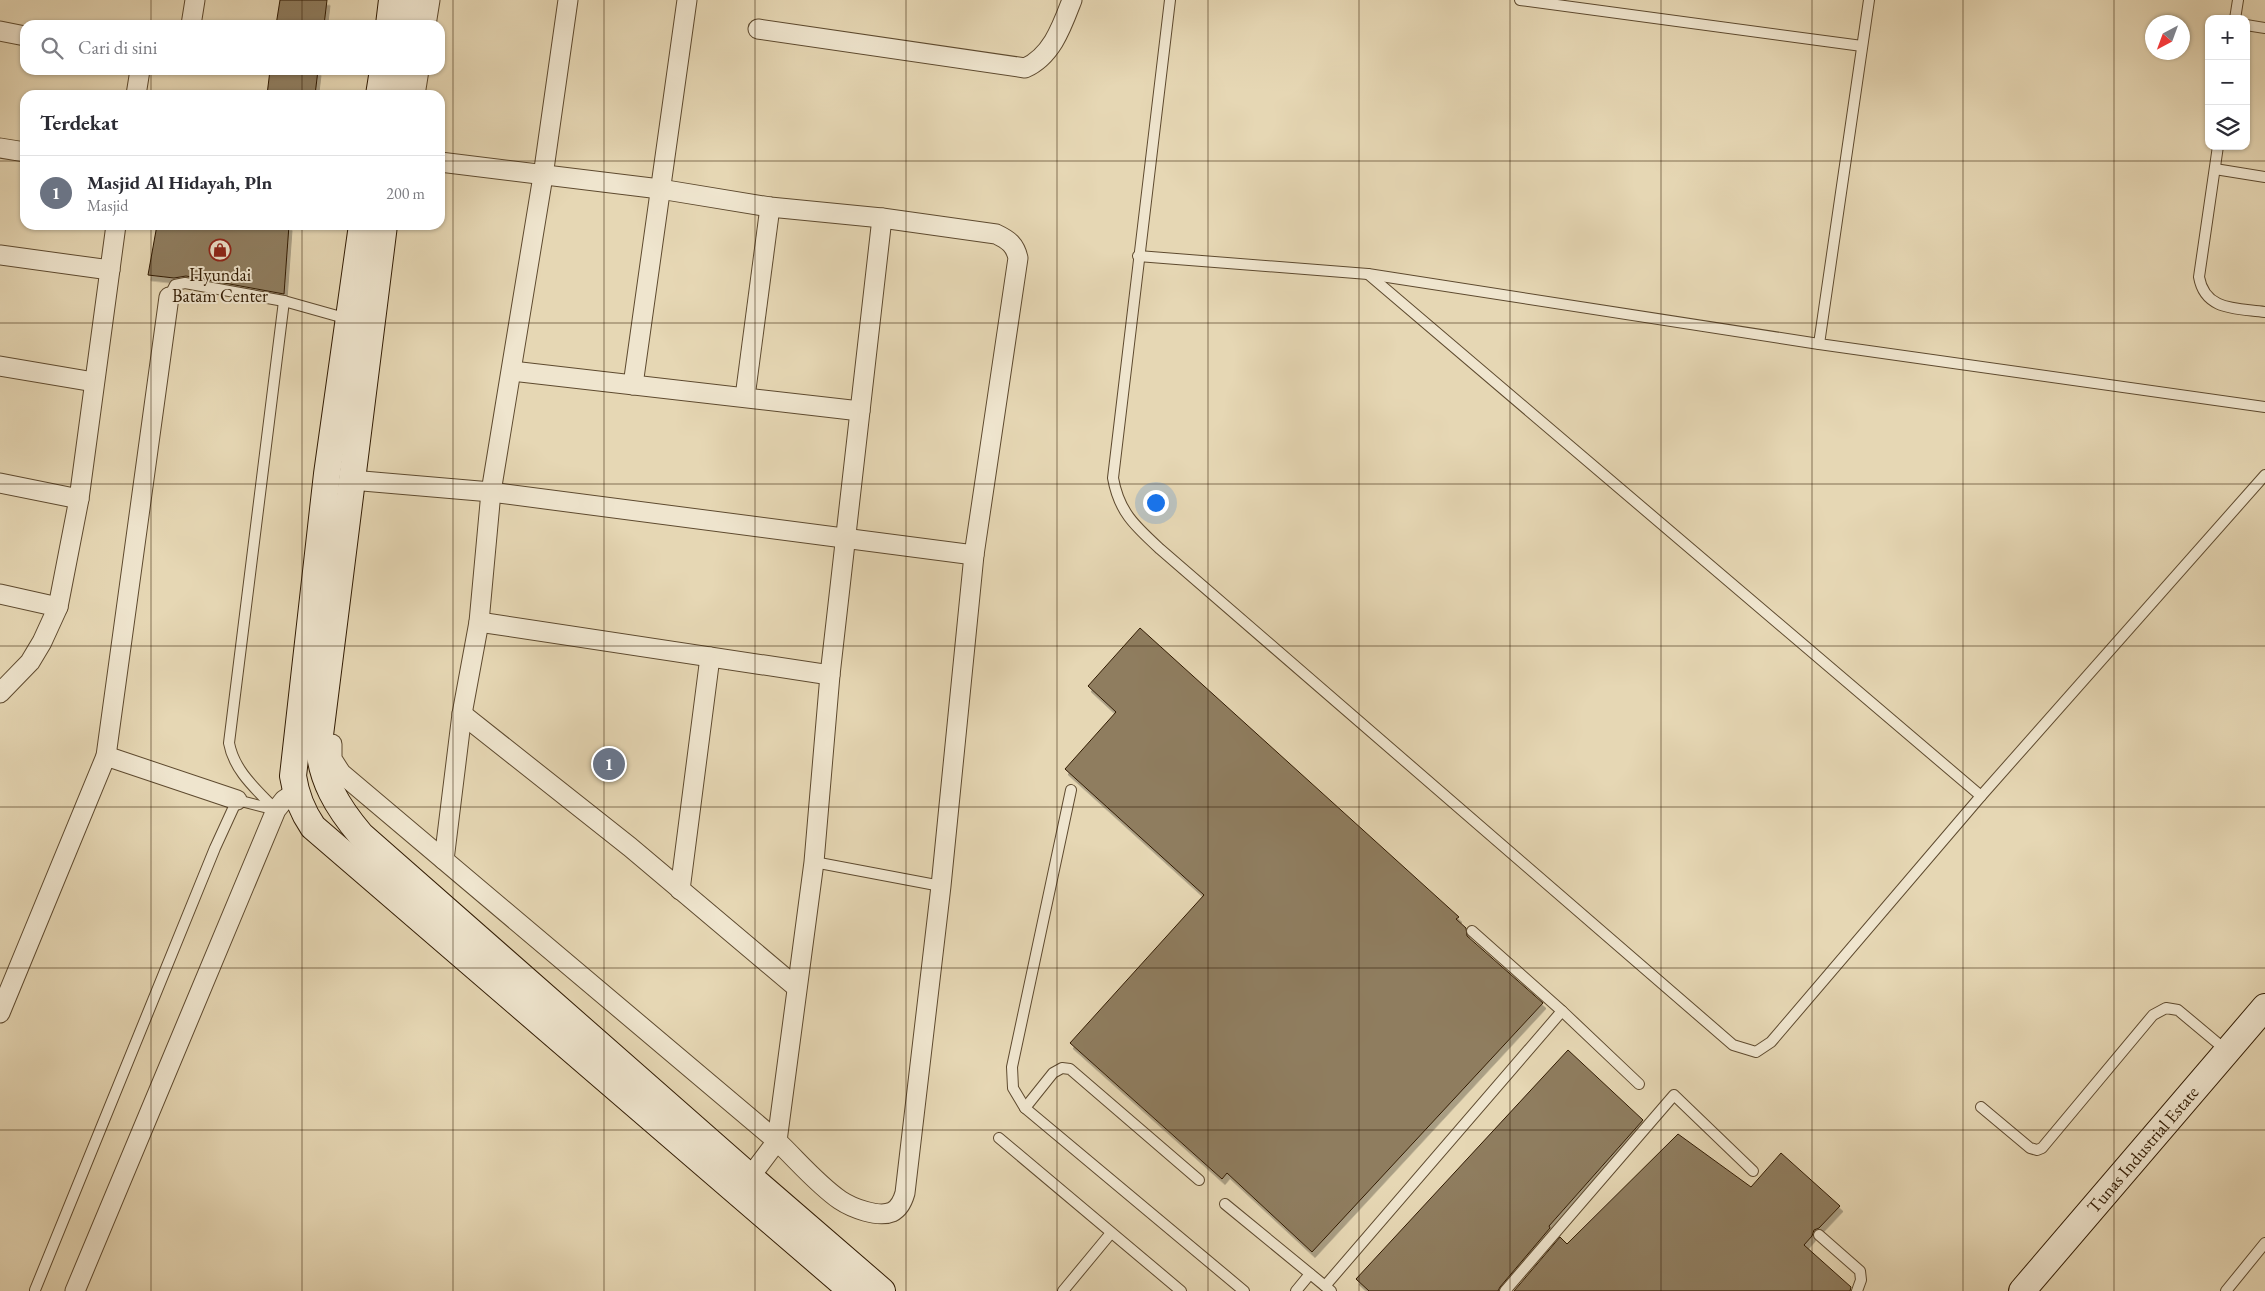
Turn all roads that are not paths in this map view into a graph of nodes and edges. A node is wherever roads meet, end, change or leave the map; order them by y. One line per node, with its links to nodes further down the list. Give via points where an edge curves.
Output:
1 (195, 0): 13 (street)
2 (392, 0): 14 (main road)
3 (414, 0): 15 (main road)
4 (430, 0): 16 (street)
5 (568, 0): 36 (street)
6 (687, 0): 38 (street)
7 (1072, 0): 19 (street, via 1051,45 1034,64 1025,68)
8 (1170, 0): 46 (lane)
9 (1520, 0): 22 (lane)
10 (1868, 0): 22 (lane)
11 (2238, 0): 12 (lane)
12 (2236, 15)
13 (192, 20)
14 (390, 20)
15 (411, 20)
16 (427, 20)
17 (2250, 26): 18 (lane)
18 (2265, 28)
19 (758, 29)
20 (0, 31): 21 (street)
21 (20, 35)
22 (1862, 46): 53 (lane)
23 (139, 75): 27 (street)
24 (382, 75): 28 (main road)
25 (403, 75): 29 (main road)
26 (418, 75): 30 (street)
27 (137, 90)
28 (380, 90)
29 (402, 90)
30 (416, 90)
31 (0, 148): 33 (street)
32 (2217, 150): 35 (lane)
33 (20, 151)
34 (445, 163): 36 (street)
35 (2215, 169): 37 (lane); 51 (lane, via 2199,277 2201,289 2219,305)
36 (543, 176): 38 (street); 55 (street)
37 (2265, 177)
38 (660, 189): 39 (street); 57 (street)
39 (770, 207): 40 (street); 58 (street)
40 (882, 218): 60 (street); 67 (street, via 996,234 1016,250 1018,258)
41 (115, 230): 47 (street)
42 (361, 230): 52 (main road)
43 (383, 230): 62 (main road)
44 (395, 230): 62 (street)
45 (0, 255): 47 (street)
46 (1138, 256): 48 (lane); 78 (lane, via 1114,478 1124,513 1160,548 1733,1045 1756,1052 1771,1042)
47 (110, 270): 56 (street)
48 (1368, 274): 53 (lane); 78 (lane)
49 (169, 297): 50 (lane, via 176,285 185,283); 75 (street)
50 (284, 301): 52 (lane); 80 (lane, via 229,743 241,773)
51 (2265, 312)
52 (349, 320): 77 (main road, via 327,474 296,749 293,776)
53 (1819, 344): 59 (lane)
54 (0, 366): 56 (street)
55 (512, 371): 57 (street); 64 (street)
56 (94, 382): 65 (street)
57 (633, 385): 58 (street)
58 (745, 397): 60 (street)
59 (2265, 407)
60 (860, 412): 66 (street)
61 (2265, 475): 78 (lane)
62 (357, 480): 64 (street); 81 (street, via 332,759 341,773); 92 (main road, via 319,743 319,759 330,789 361,835)
63 (0, 483): 65 (street)
64 (491, 492): 66 (street); 70 (street)
65 (79, 499): 69 (street)
66 (845, 540): 67 (street); 72 (street)
67 (974, 555): 83 (street)
68 (0, 594): 69 (street)
69 (58, 606): 73 (street, via 30,662)
70 (479, 622): 71 (street); 74 (street)
71 (710, 657): 72 (street); 84 (street)
72 (830, 675): 82 (street)
73 (0, 693)
74 (462, 714): 81 (street); 84 (street)
75 (106, 756): 79 (street); 88 (street)
76 (1071, 790): 94 (lane, via 1012,1067 1013,1088)
77 (296, 792): 80 (street); 92 (main road, via 313,827)
78 (1981, 796)
79 (237, 800): 80 (lane); 107 (lane)
80 (276, 810): 108 (street)
81 (444, 860): 96 (street)
82 (814, 862): 83 (lane); 86 (street)
83 (941, 886): 96 (street, via 902,1201 892,1212 884,1213 853,1206 830,1192)
84 (680, 890): 86 (street)
85 (1472, 931): 87 (lane)
86 (796, 987): 96 (street)
87 (1562, 1011): 91 (lane); 106 (lane)
88 (0, 1013)
89 (2263, 1013): 90 (main road, Tunas Industrial Estate)
90 (2228, 1051): 93 (lane, via 2178,1010 2166,1008 2154,1015 2042,1148 2030,1148); 105 (main road, Tunas Industrial Estate)
91 (1639, 1084)
92 (637, 1092): 98 (main road); 109 (main road)
93 (1981, 1106)
94 (1025, 1108): 99 (lane, via 1053,1073 1062,1068 1070,1069); 113 (lane)
95 (999, 1138): 101 (lane)
96 (777, 1141): 98 (street)
97 (1753, 1171): 115 (lane, via 1674,1095)
98 (750, 1178): 110 (main road)
99 (1199, 1180)
100 (1225, 1204): 104 (lane)
101 (1111, 1232): 111 (lane); 112 (lane)
102 (1820, 1235): 116 (lane, via 1860,1271)
103 (2265, 1243): 117 (lane)
104 (1310, 1274): 106 (lane); 114 (lane)
105 (2031, 1285)
106 (1328, 1289)
107 (35, 1290)
108 (74, 1291)
109 (852, 1291)
110 (882, 1291)
111 (1063, 1291)
112 (1180, 1291)
113 (1244, 1291)
114 (1296, 1291)
115 (1505, 1291)
116 (1857, 1291)
117 (2226, 1291)

